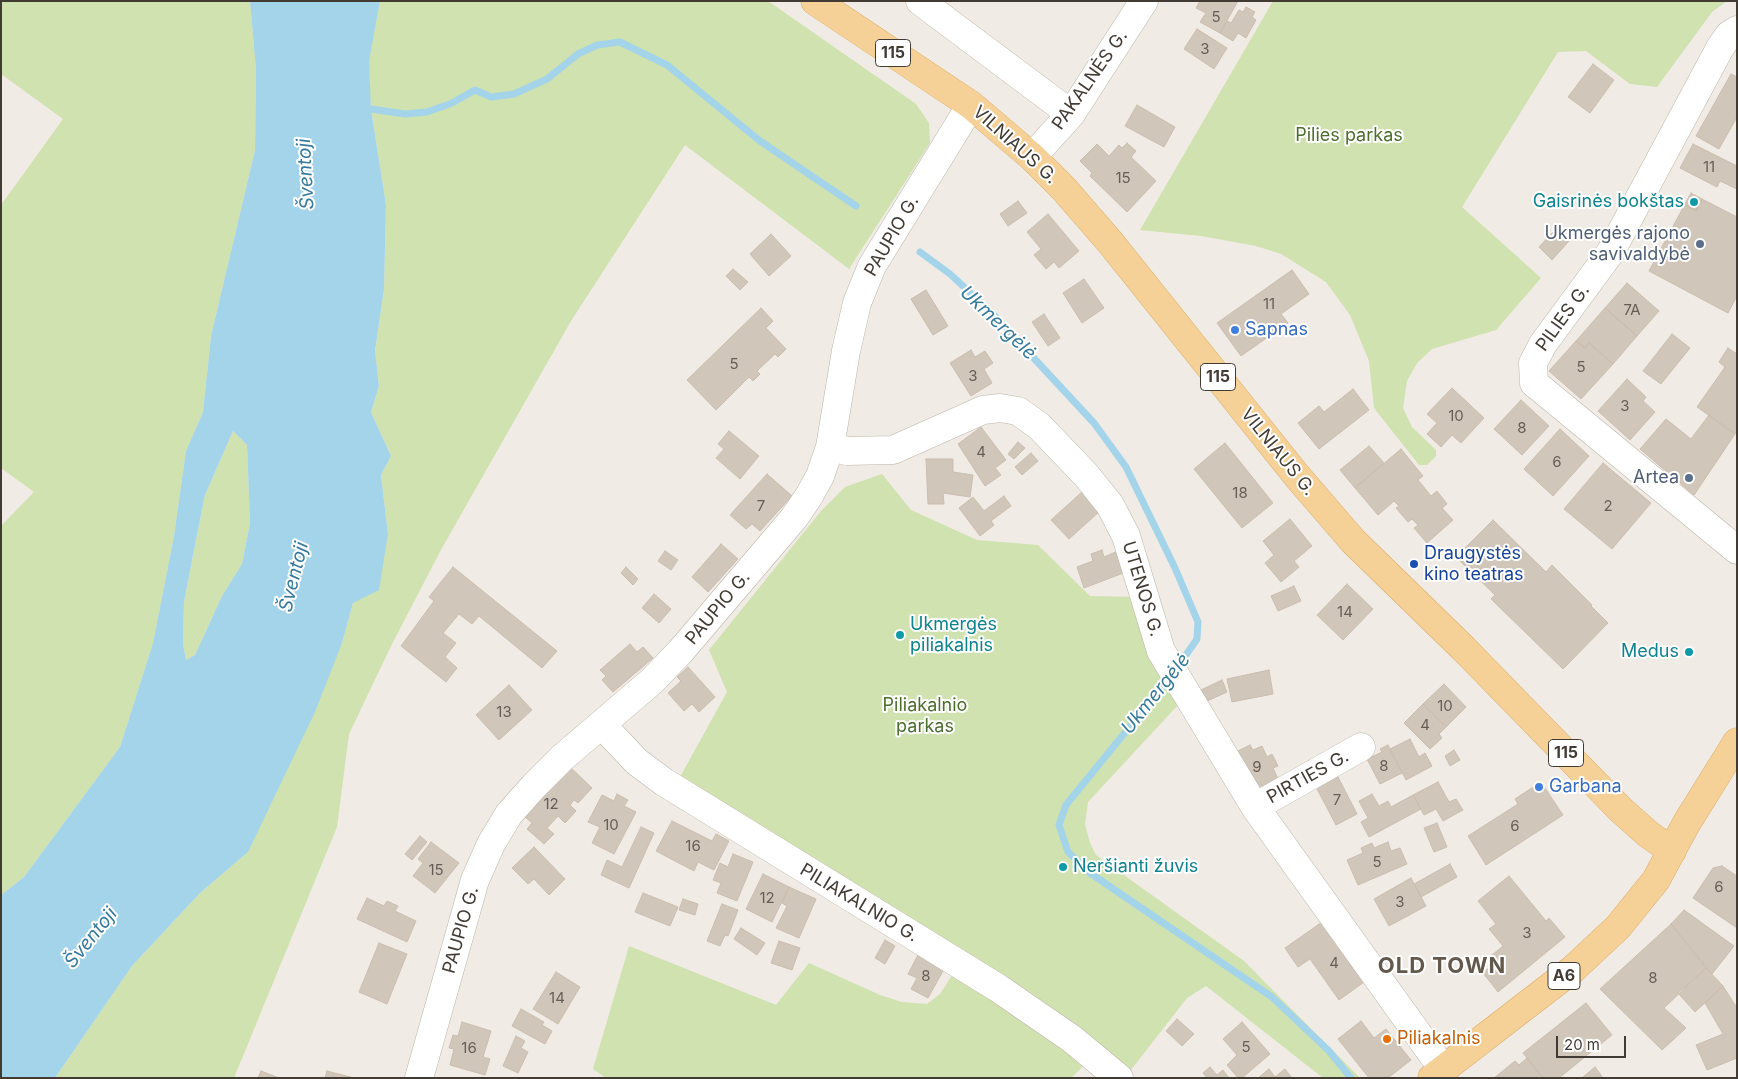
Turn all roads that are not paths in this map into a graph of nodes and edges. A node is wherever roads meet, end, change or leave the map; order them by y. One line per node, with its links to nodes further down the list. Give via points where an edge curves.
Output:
1 (815, 1): 5 (main road, VILNIAUS G. / 115)
2 (920, 1): 6 (street)
3 (1144, 1): 6 (street, PAKALNĖS G.)
4 (1737, 30): 9 (street, PILIES G., via 1720,48 1610,253 1543,344 1533,363 1534,383)
5 (971, 105): 7 (main road, VILNIAUS G. / 115); 8 (street, PAUPIO G., via 872,266 858,303 846,351)
6 (1071, 114): 7 (street, PAKALNĖS G.)
7 (1032, 157): 14 (main road, VILNIAUS G. / 115, via 1110,242 1353,541 1621,810)
8 (830, 447): 10 (street, PAUPIO G., via 820,476 794,518 680,652); 13 (street, UTENOS G., via 847,451 893,450 983,410 1000,408 1018,411 1039,426 1110,504 1126,536 1164,656)
9 (1737, 550)
10 (602, 725): 16 (street, PAUPIO G., via 534,786 509,814 491,844 475,880); 17 (street, PILIAKALNIO G., via 637,762 664,782 998,988 1072,1039)
11 (1737, 742): 14 (main road, A6)
12 (1361, 747): 13 (street, PIRTIES G.)
13 (1255, 806): 15 (street, UTENOS G.)
14 (1672, 851): 15 (main road, A6, via 1656,880 1618,927 1572,970)
15 (1437, 1073)
16 (419, 1078)
17 (1119, 1078)

